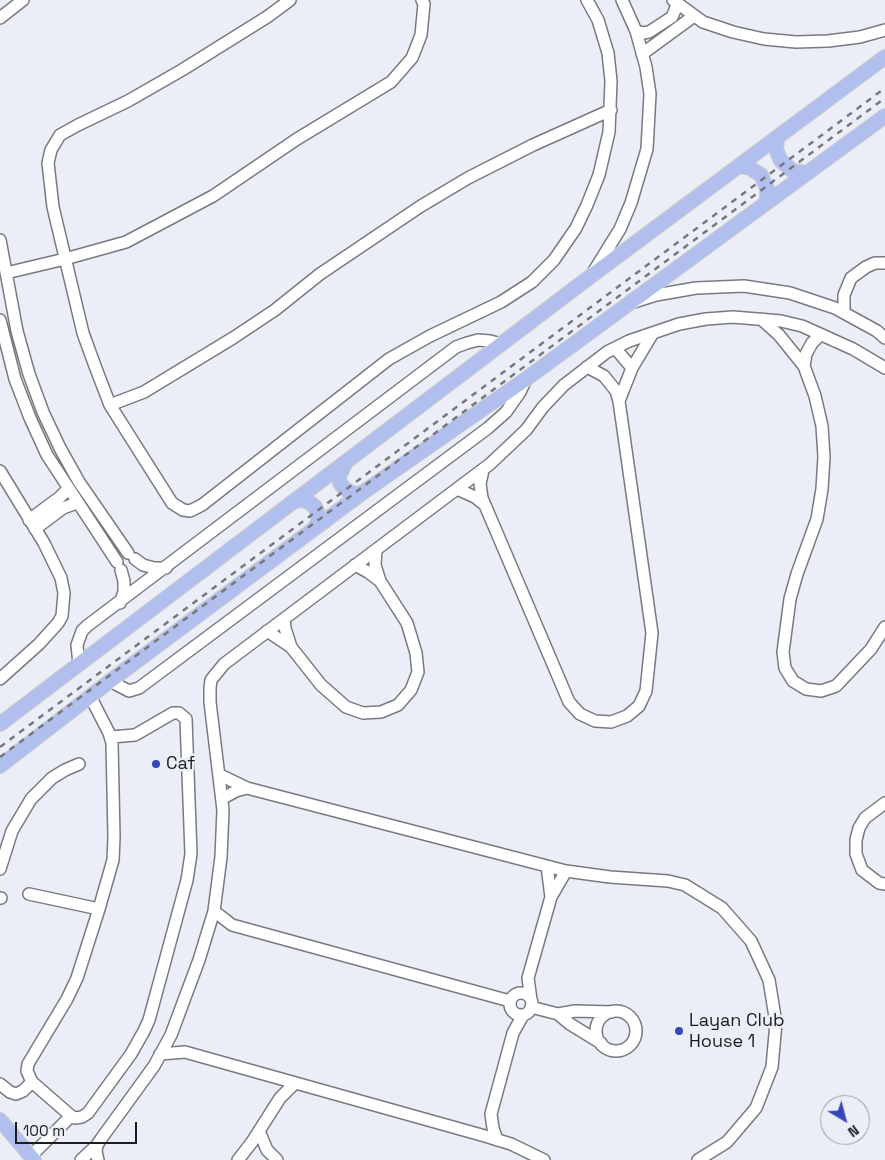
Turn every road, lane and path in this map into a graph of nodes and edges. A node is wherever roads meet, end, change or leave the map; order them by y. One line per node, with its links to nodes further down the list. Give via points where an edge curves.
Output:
1 (23, 0): 8 (street)
2 (290, 0): 20 (street, via 182,70 60,135 48,163 53,207)
3 (422, 0): 20 (street, via 421,35 412,58 391,82 213,196 166,222 126,242)
4 (587, 0): 13 (street, via 598,20 608,52)
5 (622, 0): 10 (street)
6 (675, 1): 7 (street); 10 (street, via 672,16 648,32)
7 (694, 16): 9 (street, via 733,32 796,42 860,37); 11 (street)
8 (0, 18)
9 (885, 30)
10 (636, 31): 11 (street)
11 (642, 54): 23 (street, via 650,94 647,149 628,212)
12 (885, 57): 15 (main road)
13 (611, 110): 44 (street, via 468,178 320,274 233,338 144,392); 44 (street, via 600,175 576,228 554,260 532,282 389,360 196,509 183,510 172,503)
14 (885, 116): 17 (main road)
15 (777, 138): 16 (main road); 17 (main road, via 776,149 781,161 793,171)
16 (739, 166): 18 (main road, via 761,175 767,188); 23 (main road)
17 (807, 173): 18 (main road)
18 (767, 202): 24 (main road)
19 (0, 240): 22 (street)
20 (65, 259): 22 (street); 44 (street, via 83,333)
21 (885, 263): 25 (street, via 866,266 851,278 844,295)
22 (6, 273): 36 (street)
23 (591, 276): 33 (main road)
24 (630, 304): 25 (street, via 656,295 696,288 744,286 790,293); 41 (main road)
25 (844, 313): 32 (street)
26 (761, 319): 28 (street); 29 (street, via 706,319); 30 (street)
27 (0, 320): 39 (street)
28 (786, 322): 30 (street); 31 (street)
29 (653, 332): 34 (street); 40 (street)
30 (779, 334): 35 (street)
31 (820, 334): 35 (street, via 806,354); 38 (street)
32 (885, 338)
33 (501, 344): 45 (main road); 60 (street, via 478,340 456,347)
34 (614, 348): 37 (street); 40 (street)
35 (804, 366): 64 (street, via 822,426 822,489 816,520 790,599 783,652 785,668 793,681 806,689 821,691 836,686 871,649)
36 (26, 367): 39 (street); 56 (street, via 60,448)
37 (587, 368): 42 (street); 46 (street, via 564,385 526,430)
38 (885, 368)
39 (12, 370): 48 (street, via 47,455)
40 (630, 374): 42 (street); 43 (street)
41 (526, 379): 50 (main road); 69 (street, via 506,412 488,428 139,688 129,691)
42 (611, 383): 43 (street)
43 (619, 401): 53 (street, via 652,633 646,691 639,706 627,716 611,722 595,721 580,714 569,702)
44 (110, 406)
45 (345, 464): 50 (main road, via 341,469 340,483 349,492); 51 (main road)
46 (483, 470): 49 (street); 53 (street, via 480,484)
47 (0, 471): 54 (street)
48 (68, 489): 52 (street); 54 (street)
49 (457, 489): 53 (street, via 475,496); 58 (street)
50 (362, 493): 55 (main road)
51 (295, 501): 55 (main road, via 309,502 315,507 318,521); 67 (main road)
52 (78, 504): 54 (street); 57 (street)
53 (485, 505)
54 (32, 524): 68 (street, via 61,578 64,593 62,616 39,644)
55 (315, 528): 69 (main road)
56 (119, 541): 57 (street); 60 (street, via 131,556 149,566)
57 (108, 549): 62 (street, via 124,581)
58 (376, 550): 59 (street); 61 (street, via 375,566)
59 (355, 565): 61 (street); 63 (street)
60 (166, 568): 62 (street)
61 (380, 581): 66 (street, via 407,624 416,653 418,672 411,690 398,704 381,712 363,713 346,707 321,685)
62 (120, 603): 67 (street, via 82,632 77,645)
63 (284, 618): 65 (street); 66 (street)
64 (885, 627)
65 (267, 631): 66 (street); 75 (street, via 224,664 211,680 210,702)
66 (291, 647)
67 (80, 664): 71 (main road)
68 (0, 679)
69 (110, 681): 70 (main road)
70 (90, 696): 72 (street); 74 (main road)
71 (0, 724)
72 (111, 737): 85 (street, via 114,847); 105 (street, via 135,735 173,713 182,714 186,719 191,854 149,1020 131,1054 88,1113 82,1117)
73 (79, 764): 80 (street, via 52,778 31,799 12,831)
74 (0, 766)
75 (220, 775): 76 (street); 77 (street)
76 (247, 788): 77 (street); 79 (street)
77 (222, 798): 86 (street, via 221,856)
78 (885, 803): 82 (street, via 865,818 856,840 856,854 862,870)
79 (546, 866): 81 (street); 84 (street)
80 (0, 869)
81 (566, 871): 84 (street); 117 (street, via 685,885 722,908 750,940 769,980 776,1023 772,1067 756,1108 727,1142)
82 (885, 884)
83 (29, 894): 85 (street)
84 (551, 897): 89 (street)
85 (99, 909): 100 (street, via 72,988 28,1064)
86 (214, 911): 87 (street); 88 (street)
87 (232, 924): 88 (street); 90 (street)
88 (209, 929): 95 (street)
89 (528, 978): 90 (street); 91 (street)
90 (512, 1002): 91 (street, via 516,1014); 91 (street, via 518,994 525,994); 94 (street)
91 (528, 1007): 93 (street); 94 (street)
92 (612, 1012): 93 (street); 96 (street, via 603,1016 598,1024 597,1034); 96 (street, via 622,1012 633,1020 634,1039 628,1047 618,1050 609,1049)
93 (558, 1014): 96 (street)
94 (513, 1033): 104 (street)
95 (171, 1034): 97 (street); 98 (street)
96 (601, 1043)
97 (184, 1052): 98 (street); 99 (street)
98 (160, 1054): 110 (street)
99 (273, 1077): 102 (street); 103 (street)
100 (32, 1082): 101 (street, via 16,1094); 105 (street)
101 (0, 1084)
102 (295, 1084): 103 (street); 108 (street)
103 (277, 1102): 107 (street)
104 (491, 1114): 108 (street); 109 (street)
105 (72, 1116): 112 (street)
106 (0, 1120): 112 (main road)
107 (259, 1131): 111 (street); 113 (street)
108 (474, 1133): 109 (street)
109 (497, 1140): 116 (street)
110 (97, 1145): 114 (street); 115 (street)
111 (242, 1156): 113 (street, via 258,1151)
112 (32, 1158)
113 (274, 1158)
114 (80, 1160)
115 (98, 1160)
116 (544, 1160)
117 (698, 1160)

